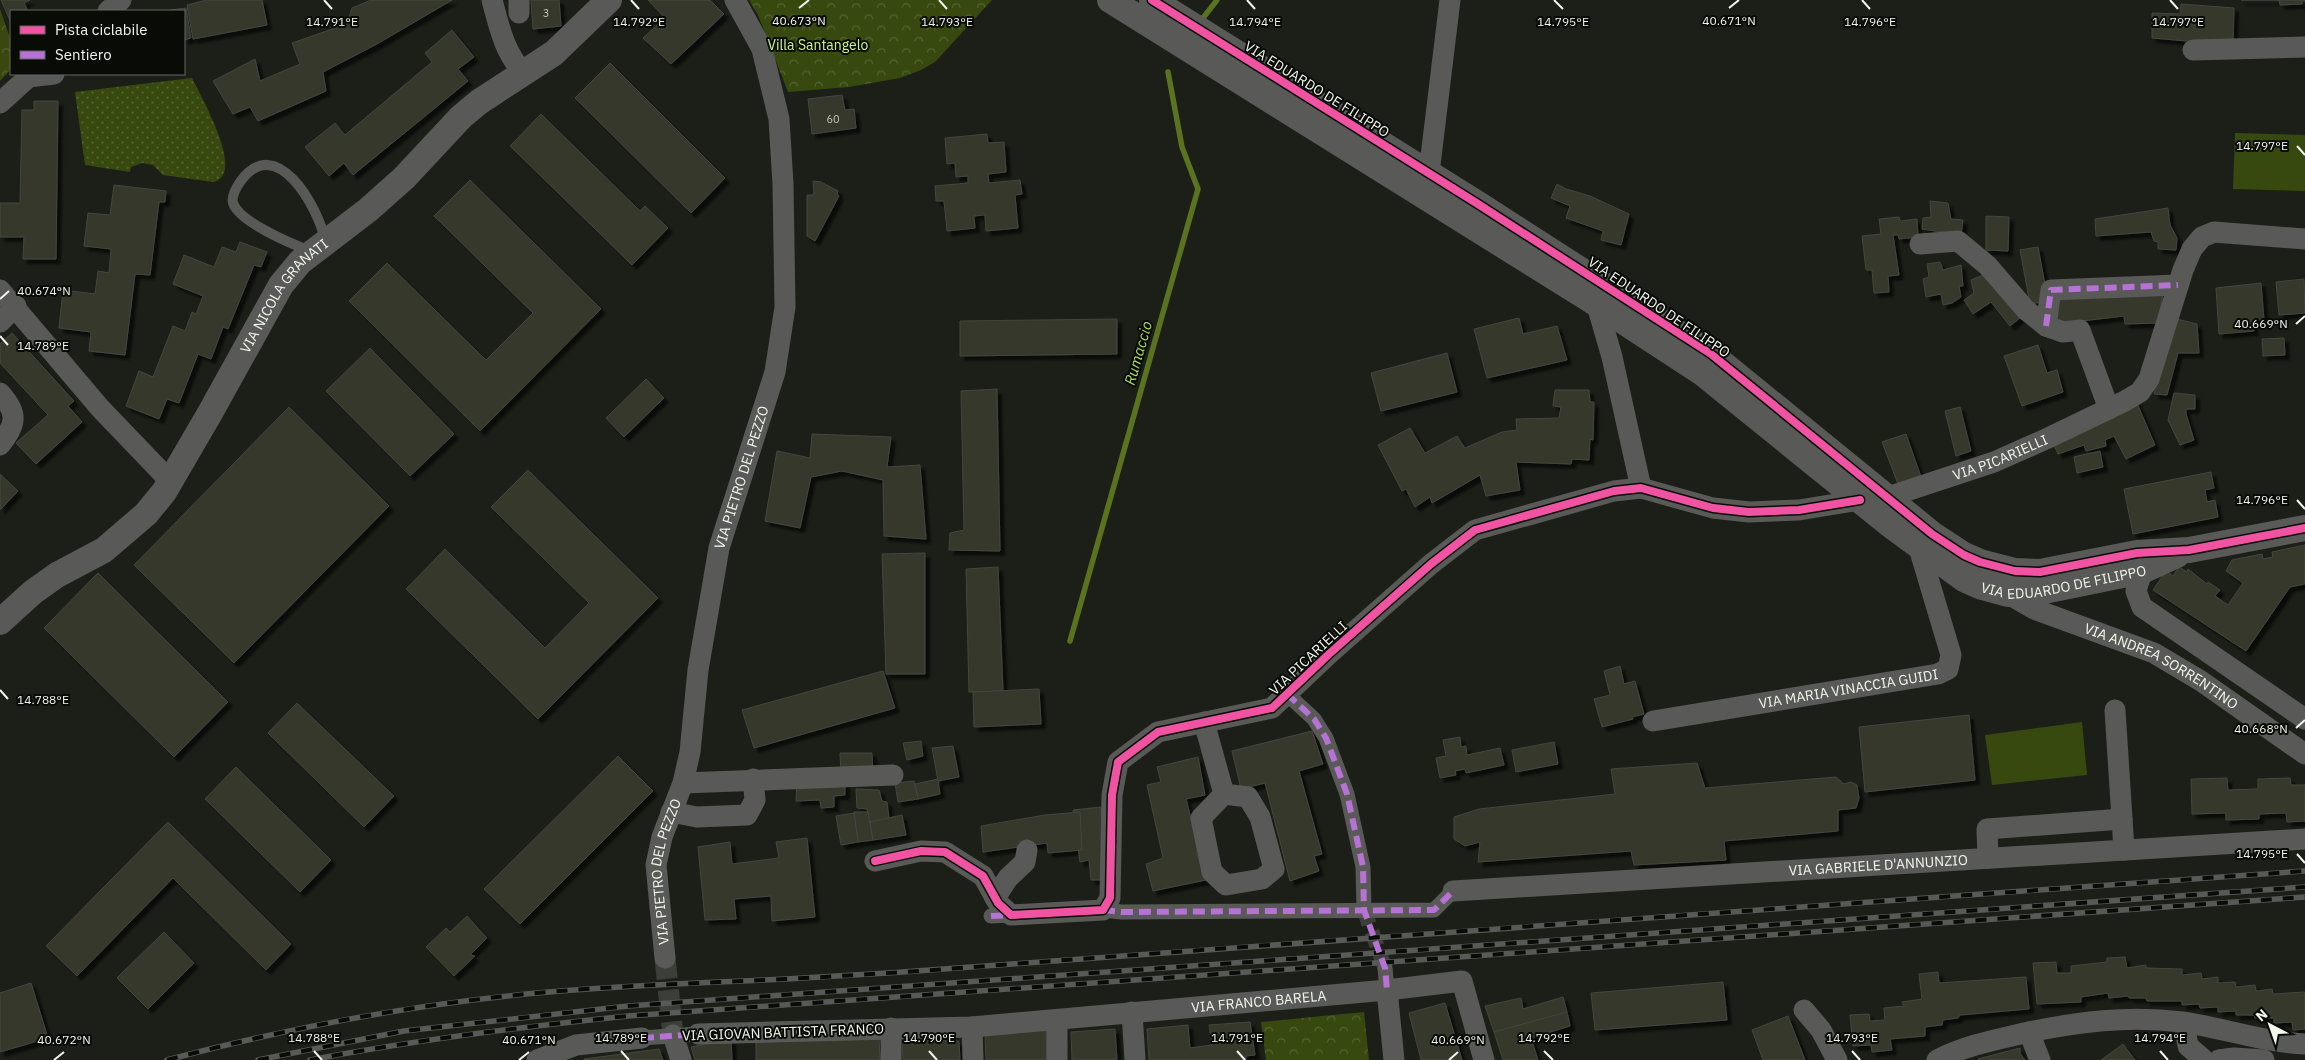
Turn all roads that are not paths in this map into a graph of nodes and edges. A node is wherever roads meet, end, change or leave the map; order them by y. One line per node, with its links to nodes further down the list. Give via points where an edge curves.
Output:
1 (121, 0): 8 (street)
2 (492, 0): 11 (street, via 504,45)
3 (609, 0): 11 (street, VIA NICOLA GRANATI, via 554,54)
4 (735, 0): 45 (street, VIA PIETRO DEL PEZZO, via 762,49 779,119 785,307 775,372 719,548)
5 (1110, 0): 20 (street, VIA EDUARDO DE FILIPPO)
6 (1152, 0): 14 (street, VIA EDUARDO DE FILIPPO)
7 (1450, 0): 14 (street)
8 (109, 10)
9 (2305, 47): 10 (street)
10 (2193, 50)
11 (524, 74): 17 (street, VIA NICOLA GRANATI, via 461,117 404,178 368,210)
12 (30, 75): 13 (street)
13 (0, 102)
14 (1429, 174): 29 (street, VIA EDUARDO DE FILIPPO, via 1711,354)
15 (2305, 239): 18 (street, VIA PICARIELLI, via 2214,232 2202,237 2192,249)
16 (1920, 244): 23 (street, via 1958,240 1988,266 2026,310)
17 (318, 246): 17 (lane, via 322,225 314,206 298,184 282,169 266,165 246,175 234,192 234,203 239,213 270,234); 27 (street, VIA NICOLA GRANATI, via 281,285)
18 (2178, 285): 23 (street, via 2051,290); 25 (street, VIA PICARIELLI, via 2149,379 2140,392)
19 (0, 290): 21 (street)
20 (1597, 305): 28 (street, via 1612,356); 30 (street, VIA EDUARDO DE FILIPPO, via 1701,372)
21 (16, 306): 22 (street); 27 (street, via 100,408)
22 (0, 322)
23 (2046, 326): 25 (street, via 2063,332 2080,330)
24 (0, 393): 26 (street, via 11,407 13,428)
25 (2109, 409): 29 (street, VIA PICARIELLI, via 1994,462)
26 (0, 445)
27 (170, 481): 36 (street, VIA NICOLA GRANATI, via 146,514 122,536 104,550 57,575)
28 (1641, 488): 30 (street, VIA PICARIELLI, via 1713,508 1749,512 1799,510); 37 (street, VIA PICARIELLI, via 1614,491 1475,530 1431,564)
29 (1888, 498): 33 (street, VIA EDUARDO DE FILIPPO, via 1958,551 2003,569 2040,572 2137,553)
30 (1860, 500): 32 (street, VIA EDUARDO DE FILIPPO)
31 (2305, 528): 33 (street)
32 (1919, 548): 35 (street, VIA EDUARDO DE FILIPPO, via 1964,579); 40 (street, VIA MARIA VINACCIA GUIDI, via 1951,655 1948,669 1938,674)
33 (2189, 550): 34 (street, VIA EDUARDO DE FILIPPO)
34 (2142, 572): 35 (street, VIA EDUARDO DE FILIPPO, via 2050,590); 39 (street, VIA ANDREA SORRENTINO, via 2136,591 2142,607)
35 (2008, 594): 42 (street, VIA ANDREA SORRENTINO, via 2034,609 2154,653 2201,681)
36 (0, 622)
37 (1287, 694): 41 (street, VIA PICARIELLI, via 1272,708); 57 (street, via 1314,719 1326,738 1347,794 1363,867)
38 (2115, 710): 48 (street)
39 (2305, 719)
40 (1653, 721)
41 (1204, 722): 46 (street); 56 (street, VIA PICARIELLI, via 1158,732 1118,762 1112,795 1110,898)
42 (2305, 754)
43 (893, 775): 44 (street)
44 (753, 779): 45 (street); 47 (street, via 755,800 747,815 697,817)
45 (683, 783): 47 (street, VIA PIETRO DEL PEZZO)
46 (1224, 794)
47 (671, 812): 58 (street, VIA PIETRO DEL PEZZO, via 656,865)
48 (2122, 820): 51 (street); 52 (street, via 1987,829)
49 (2305, 839): 51 (street, VIA GABRIELE D'ANNUNZIO)
50 (1026, 850): 55 (street, via 1025,862 1008,878)
51 (2124, 850): 52 (street, VIA GABRIELE D'ANNUNZIO)
52 (1988, 858): 54 (street, VIA GABRIELE D'ANNUNZIO)
53 (875, 861): 55 (street, via 921,851 945,852 983,876)
54 (1453, 891): 57 (street, via 1434,910)
55 (999, 910): 56 (street)
56 (1103, 910): 57 (street)
57 (1364, 910)
58 (665, 958)
59 (1385, 968): 60 (street)
60 (1387, 990): 62 (street, VIA FRANCO BARELA); 78 (street); 79 (street, VIA FRANCO BARELA, via 1462,981)
61 (1804, 1010): 80 (street, via 1821,1030)
62 (1132, 1012): 63 (street, VIA GIOVAN BATTISTA FRANCO); 77 (street)
63 (1057, 1020): 65 (street, VIA GIOVAN BATTISTA FRANCO); 76 (street)
64 (2184, 1022): 67 (street, via 2109,1019); 71 (street, via 2274,1042); 83 (street, via 2188,1046)
65 (972, 1027): 66 (street, VIA GIOVAN BATTISTA FRANCO); 75 (street)
66 (891, 1028): 69 (street, VIA GIOVAN BATTISTA FRANCO); 74 (street)
67 (2029, 1032): 81 (street, via 1954,1051); 82 (street)
68 (673, 1034): 69 (street, VIA GIOVAN BATTISTA FRANCO); 70 (street, VIA GIOVAN BATTISTA FRANCO); 73 (street)
69 (698, 1034)
70 (642, 1038): 72 (street, via 576,1045)
71 (2305, 1044)
72 (537, 1060)
73 (681, 1060)
74 (891, 1060)
75 (973, 1060)
76 (1057, 1060)
77 (1135, 1060)
78 (1394, 1060)
79 (1484, 1060)
80 (1837, 1060)
81 (1938, 1060)
82 (2040, 1060)
83 (2204, 1060)
84 (2219, 1060): 85 (street)
85 (2264, 1060)

